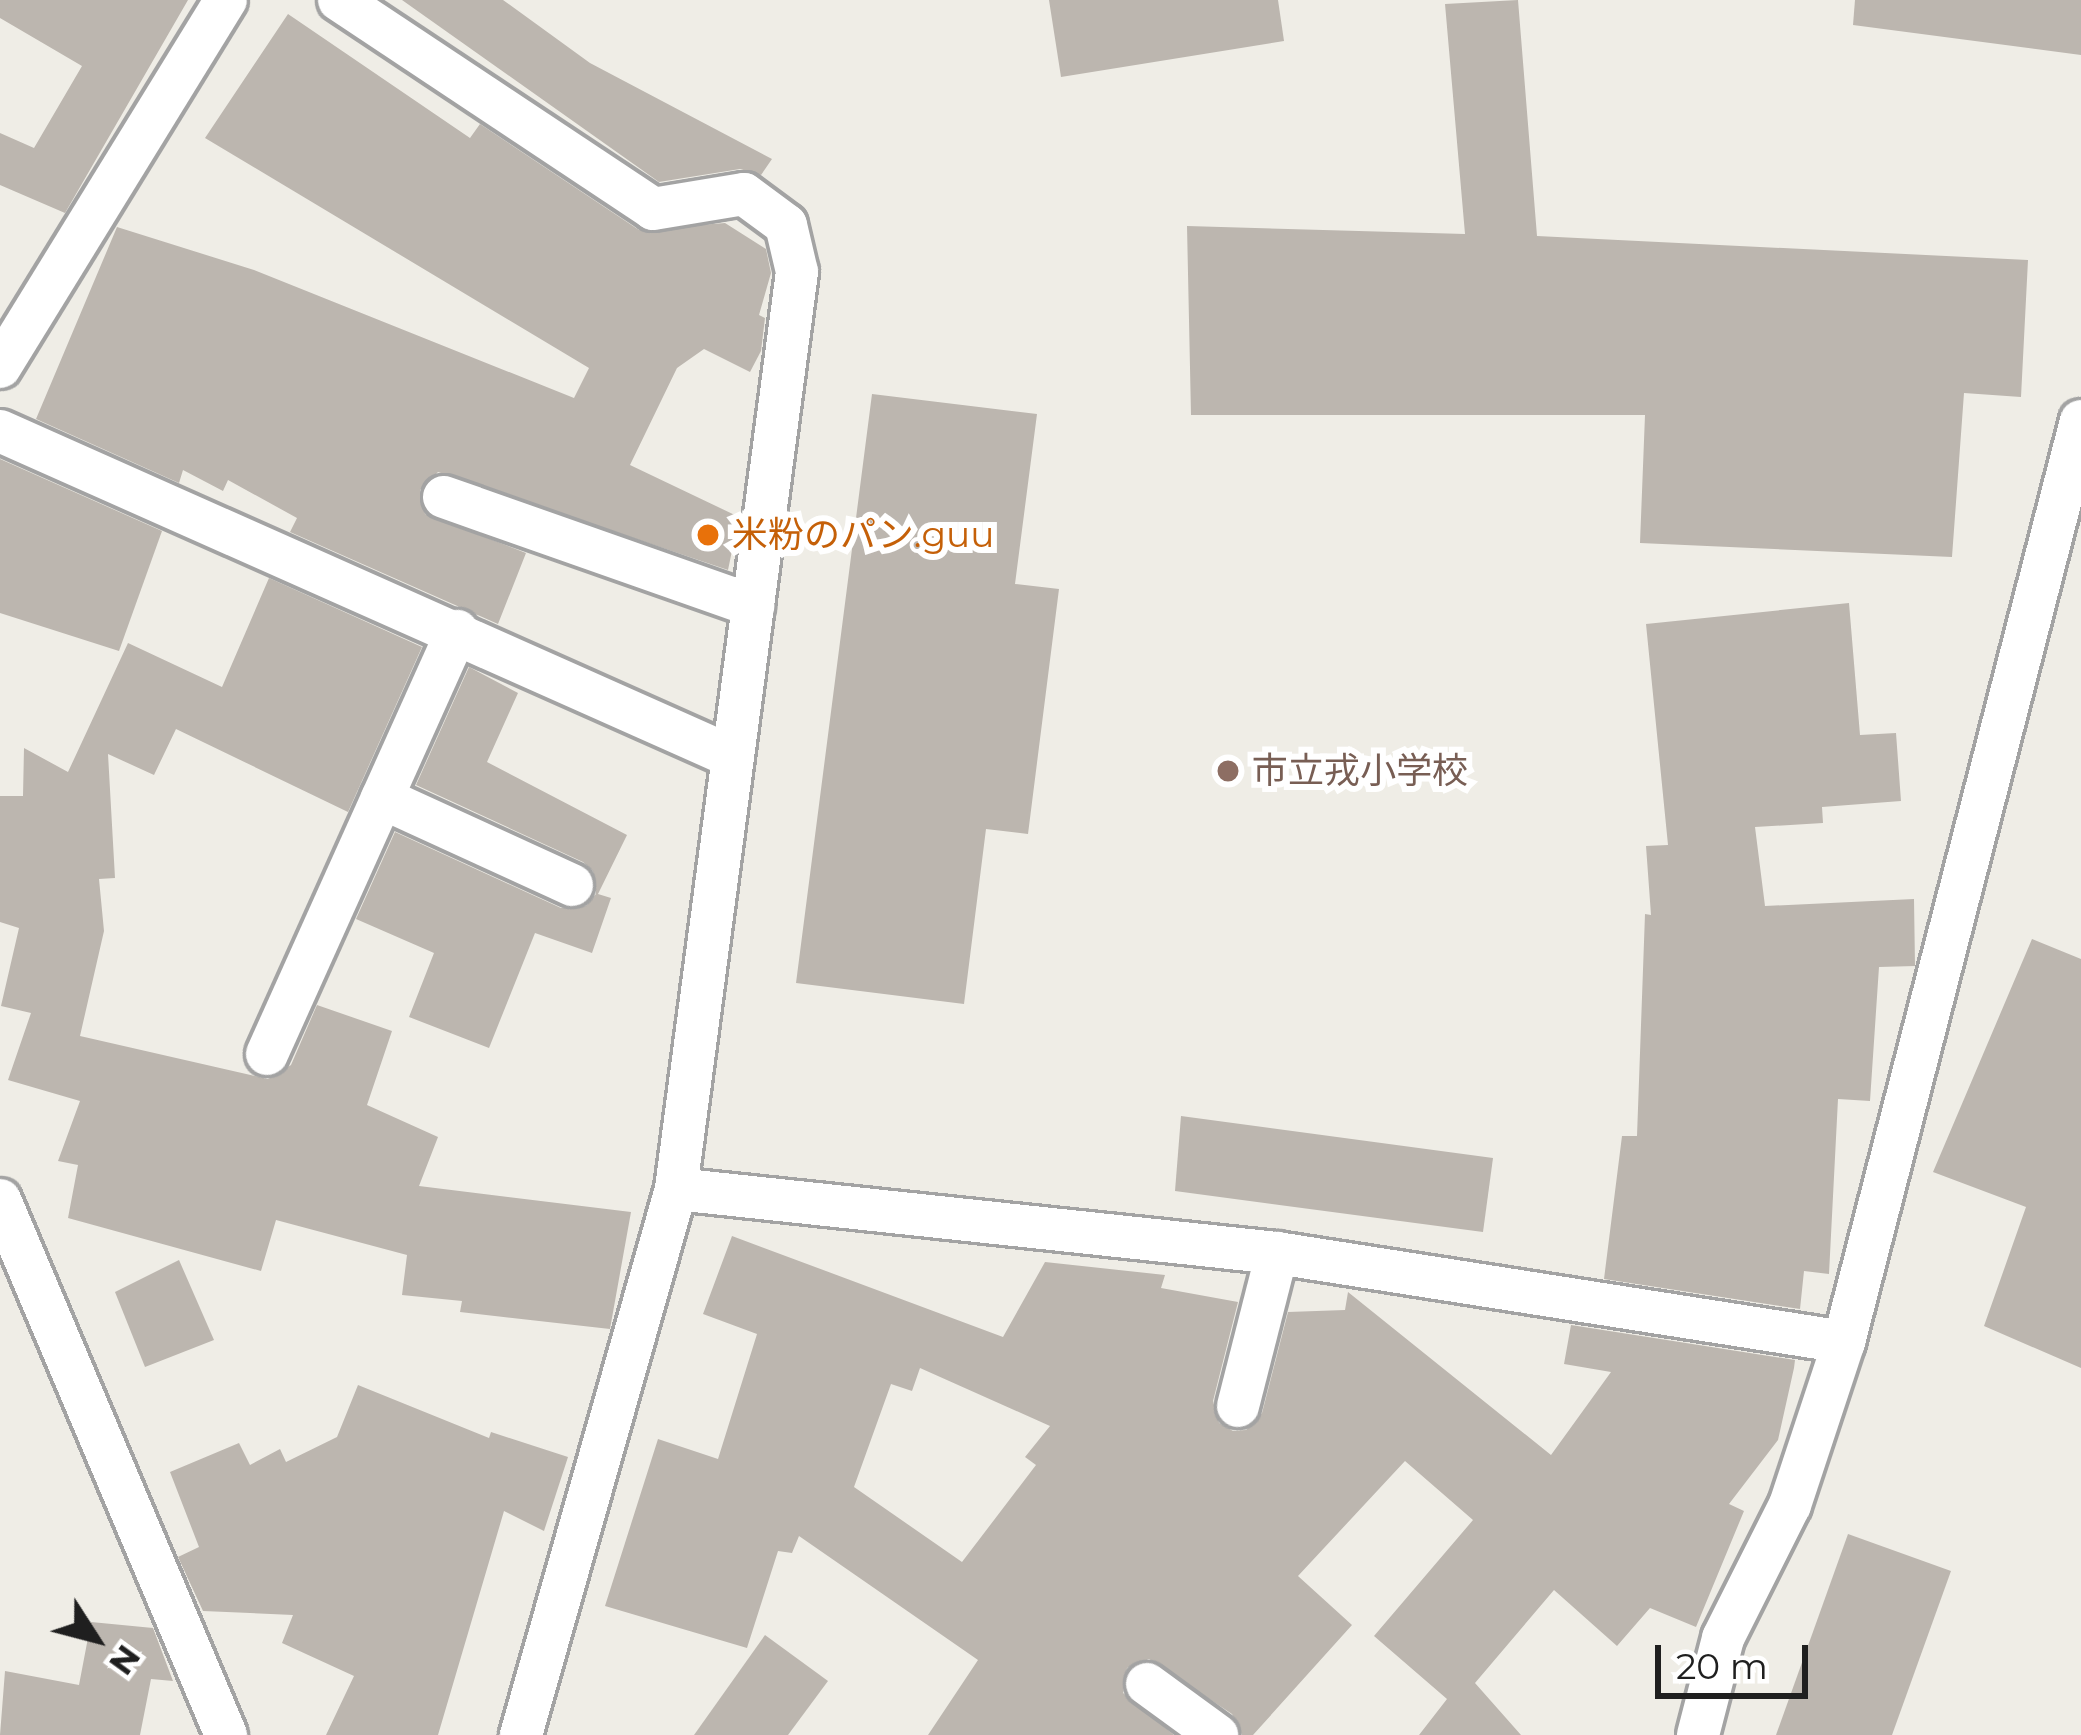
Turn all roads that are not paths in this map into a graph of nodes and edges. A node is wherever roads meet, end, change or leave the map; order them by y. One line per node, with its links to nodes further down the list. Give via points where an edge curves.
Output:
1 (226, 0): 3 (street)
2 (339, 0): 7 (street, via 653,209 744,194 786,225 796,272)
3 (0, 367)
4 (2081, 421): 16 (street)
5 (0, 431): 8 (street)
6 (444, 496): 7 (street)
7 (753, 606): 9 (street)
8 (457, 631): 9 (street); 10 (street)
9 (733, 757): 13 (street)
10 (382, 798): 11 (street); 12 (street)
11 (572, 885)
12 (267, 1054)
13 (676, 1189): 15 (street); 20 (street)
14 (0, 1200): 19 (street)
15 (1277, 1253): 16 (street); 17 (street)
16 (1844, 1342): 22 (street, via 1790,1505 1723,1638)
17 (1238, 1406)
18 (1147, 1684): 21 (street)
19 (226, 1735)
20 (521, 1735)
21 (1217, 1735)
22 (1698, 1735)

